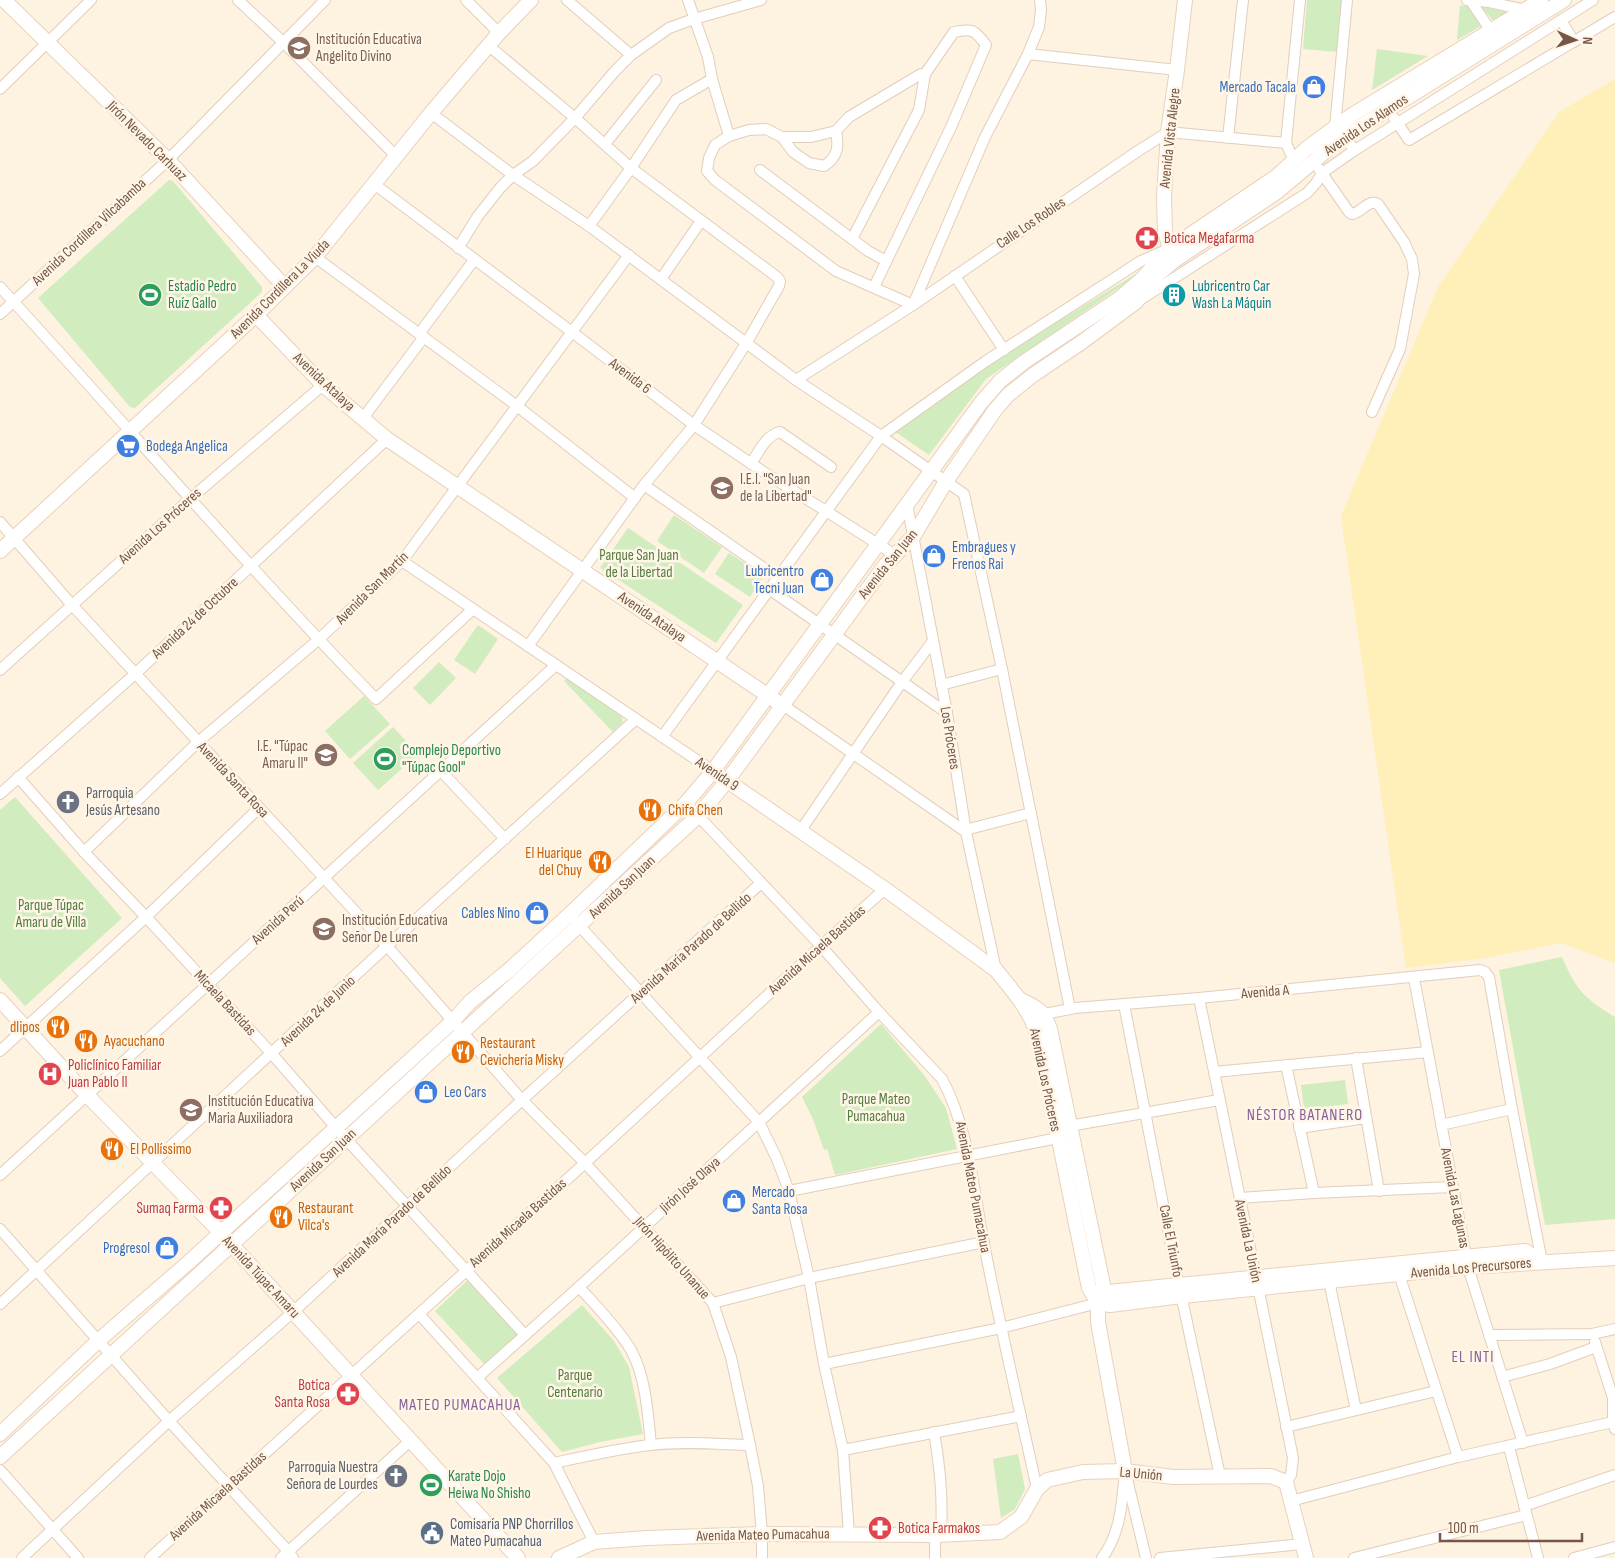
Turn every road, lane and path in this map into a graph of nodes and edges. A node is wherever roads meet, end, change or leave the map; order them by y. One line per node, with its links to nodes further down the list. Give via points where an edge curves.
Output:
1 (4, 0): 27 (street, Jirón Nevado Carhuaz)
2 (91, 0): 27 (street)
3 (238, 0): 28 (street)
4 (324, 0): 28 (street, Avenida Cordillera Vilcabamba)
5 (466, 0): 25 (street)
6 (531, 0): 25 (street, Avenida Cordillera La Viuda)
7 (567, 0): 31 (street)
8 (688, 0): 22 (street)
9 (761, 0): 22 (street)
10 (1040, 0): 30 (street, via 1039,27)
11 (1185, 0): 32 (street, Avenida Vista Alegre)
12 (1243, 0): 46 (street)
13 (1300, 0): 47 (street)
14 (1347, 0): 43 (street)
15 (1469, 0): 18 (street); 24 (street)
16 (1564, 0): 19 (street, Avenida Los Alamos)
17 (1594, 0): 23 (street)
18 (1490, 1): 20 (street)
19 (1543, 4): 20 (street, Avenida Los Alamos); 23 (street); 37 (street, Avenida Los Alamos)
20 (1526, 10): 24 (street, Avenida Los Alamos)
21 (1615, 17): 26 (street)
22 (694, 19): 31 (street, via 669,28); 34 (street)
23 (1558, 22): 26 (street); 40 (street)
24 (1491, 31): 43 (street, Avenida Los Alamos, via 1382,96)
25 (499, 33): 29 (street, Avenida Cordillera La Viuda)
26 (1574, 42): 40 (street, via 1408,140)
27 (49, 43): 36 (street); 52 (street, Jirón Nevado Carhuaz)
28 (284, 43): 51 (street); 52 (street, Avenida Cordillera Vilcabamba)
29 (489, 46): 38 (street, Avenida Cordillera La Viuda); 39 (street)
30 (1028, 54): 32 (street); 78 (street, via 984,137)
31 (631, 55): 39 (street)
32 (1177, 70): 42 (street, Avenida Vista Alegre)
33 (925, 74): 41 (street, via 849,117); 63 (street, via 919,110); 69 (street, via 954,32 967,29 978,34 986,45 952,125)
34 (712, 79): 44 (street); 54 (street, via 676,100)
35 (656, 80): 48 (street)
36 (0, 89)
37 (1389, 108): 40 (street); 43 (street, Avenida Los Alamos)
38 (430, 113): 51 (street, Avenida Cordillera La Viuda); 57 (street)
39 (575, 118): 48 (street); 57 (street, via 533,161)
40 (1397, 122): 49 (street)
41 (836, 131): 45 (street, via 811,137); 45 (street, via 836,155 824,166 809,162 793,152)
42 (1168, 132): 46 (street); 59 (street, Avenida Vista Alegre); 71 (street, Calle Los Robles)
43 (1340, 132): 49 (street); 50 (street, Avenida Los Alamos)
44 (729, 136): 45 (street, via 766,129); 75 (street, via 715,145 708,158 707,171 715,180 836,271)
45 (782, 137)
46 (1228, 138): 47 (street)
47 (1286, 143): 53 (street)
48 (605, 144): 54 (street)
49 (1355, 150): 56 (street)
50 (1310, 155): 53 (street, Avenida Los Alamos); 56 (street); 65 (street, Avenida Los Alamos, via 1277,192)
51 (396, 156): 58 (street, Avenida Cordillera La Viuda)
52 (168, 160): 73 (street, Jirón Nevado Carhuaz); 76 (street, Avenida Cordillera Vilcabamba)
53 (1294, 161): 62 (street, Avenida Los Alamos)
54 (631, 168): 60 (street); 61 (street)
55 (760, 170): 63 (street)
56 (1322, 172): 70 (street, via 1307,193); 88 (street, via 1348,212 1357,213 1369,203 1378,204 1412,259 1414,274 1400,349)
57 (513, 175): 61 (street); 64 (street, via 478,216)
58 (374, 184): 64 (street, Avenida 6); 67 (street, Avenida Cordillera La Viuda)
59 (1164, 219): 62 (street, via 1176,228); 65 (street, Avenida Vista Alegre)
60 (702, 221): 72 (street); 83 (street, via 780,281)
61 (589, 226): 66 (street)
62 (1193, 233): 65 (street, Avenida Los Alamos)
63 (852, 239): 69 (street)
64 (458, 248): 68 (street, Avenida 6)
65 (1172, 254): 70 (street, Avenida Vista Alegre); 77 (street, Avenida San Juan); 84 (street, via 1141,261); 96 (street, Avenida San Juan, via 1120,298 1000,381)
66 (629, 255): 72 (street); 81 (street, Avenida San Martín)
67 (315, 257): 73 (street, Avenida Cordillera La Viuda); 82 (street)
68 (474, 260): 81 (street, Avenida 6); 82 (street)
69 (886, 261): 75 (street)
70 (1181, 272): 77 (street)
71 (955, 276): 78 (street, Calle Los Robles); 84 (street)
72 (661, 279): 83 (street)
73 (284, 286): 80 (street, Avenida Cordillera La Viuda)
74 (0, 287): 76 (street)
75 (874, 287): 78 (street)
76 (14, 302): 79 (street, Avenida Cordillera Vilcabamba); 91 (street)
77 (1136, 302): 97 (street, Avenida San Juan, via 1008,395)
78 (912, 304): 85 (street, Calle Los Robles)
79 (0, 314)
80 (256, 315): 86 (street, Avenida Atalaya); 91 (street, Avenida Cordillera La Viuda)
81 (572, 332): 87 (street, Avenida San Martín); 90 (street, Avenida 6)
82 (421, 336): 87 (street); 89 (street)
83 (746, 342): 85 (street); 90 (street)
84 (1004, 350): 92 (street)
85 (796, 380): 92 (street)
86 (323, 385): 89 (street, Avenida Atalaya); 101 (street, Avenida Los Próceres)
87 (517, 406): 99 (street, Avenida San Martín); 100 (street)
88 (1372, 412)
89 (363, 418): 93 (street, Avenida Atalaya)
90 (694, 425): 94 (street, Avenida 6); 98 (street)
91 (130, 432): 101 (street); 106 (street, Avenida Cordillera La Viuda)
92 (881, 436): 96 (street); 103 (street)
93 (387, 439): 99 (street, Avenida Atalaya); 111 (street, Avenida 24 de Octubre)
94 (751, 464): 95 (street, via 766,441 780,432); 103 (street, Avenida 6)
95 (831, 467)
96 (931, 471): 97 (street); 102 (street, Avenida San Juan)
97 (946, 482): 105 (street, Avenida San Juan); 124 (street, via 966,497)
98 (644, 485): 100 (street); 113 (street)
99 (458, 487): 110 (street, Avenida San Martín); 112 (street, Avenida Atalaya)
100 (635, 498): 112 (street)
101 (190, 499): 111 (street); 115 (street, Avenida Los Próceres)
102 (907, 504): 105 (street, Los Próceres); 107 (street, Avenida San Juan)
103 (826, 511): 107 (street, Avenida 6); 113 (street)
104 (0, 522): 106 (street, Avenida Santa Rosa)
105 (913, 537): 109 (street, Avenida San Juan); 120 (street, Los Próceres)
106 (14, 539): 108 (street, Avenida Cordillera La Viuda); 115 (street, Avenida Santa Rosa)
107 (878, 545): 109 (street, Avenida 6); 117 (street, Avenida San Juan)
108 (0, 551)
109 (895, 555): 118 (street, Avenida San Juan)
110 (402, 561): 116 (street, Avenida 9); 119 (street, Avenida San Martín)
111 (251, 565): 119 (street); 126 (street, Avenida 24 de Octubre)
112 (582, 570): 121 (street); 122 (street, Avenida Atalaya)
113 (778, 578): 114 (street)
114 (770, 589): 117 (street); 122 (street)
115 (72, 605): 125 (street, Avenida Los Próceres); 126 (street, Avenida Santa Rosa)
116 (473, 609): 119 (street, via 376,699); 121 (street, Avenida 9)
117 (820, 624): 118 (street); 129 (street, Avenida San Juan)
118 (834, 634): 127 (street); 130 (street, Avenida San Juan)
119 (318, 640): 134 (street, Avenida San Martín)
120 (933, 641): 127 (street); 128 (street, Los Próceres)
121 (528, 646): 123 (street, Avenida 9)
122 (717, 661): 129 (street, Avenida Atalaya); 133 (street)
123 (556, 665): 132 (street, Avenida 9); 136 (street, Avenida Perú)
124 (1002, 669): 128 (street); 143 (street)
125 (0, 670)
126 (135, 674): 134 (street, Avenida Santa Rosa); 138 (street, Avenida 24 de Octubre)
127 (902, 682): 131 (street); 135 (street)
128 (941, 685): 131 (street, Los Próceres)
129 (768, 696): 130 (street, Avenida Atalaya); 137 (street, Avenida San Juan)
130 (783, 705): 135 (street, Avenida Atalaya); 139 (street, Avenida San Juan)
131 (947, 713): 146 (street, Los Próceres)
132 (636, 719): 133 (street, Avenida 9); 147 (street, Avenida 24 de Junio)
133 (662, 737): 137 (street, Avenida 9)
134 (198, 742): 142 (street, Avenida Santa Rosa); 148 (street, Avenida San Martín)
135 (853, 754): 145 (street); 146 (street, Avenida Atalaya)
136 (441, 771): 147 (street); 149 (street, Avenida Perú)
137 (713, 772): 139 (street, Avenida 9); 141 (street, Avenida San Juan)
138 (18, 777): 140 (street, Avenida 24 de Octubre); 148 (street, Micaela Bastidas)
139 (727, 781): 144 (street, Avenida San Juan); 145 (street, Avenida 9)
140 (0, 794)
141 (686, 803): 144 (street, Avenida Mateo Pumacahua); 152 (street, Avenida San Juan)
142 (258, 808): 149 (street, Avenida Santa Rosa); 153 (street)
143 (1031, 813): 146 (street); 165 (street)
144 (698, 816): 150 (street, Avenida Mateo Pumacahua); 154 (street, Avenida San Juan)
145 (800, 830): 151 (street, Avenida 9)
146 (966, 831): 157 (street, Los Próceres)
147 (505, 839): 155 (street, Avenida 24 de Junio)
148 (84, 852): 153 (street, Micaela Bastidas)
149 (325, 878): 155 (street, Avenida Santa Rosa); 159 (street, Avenida Perú)
150 (761, 884): 156 (street, Avenida Mateo Pumacahua); 160 (street, Avenida María Parado de Bellido)
151 (886, 889): 156 (street, Avenida Micaela Bastidas); 157 (street, Avenida 9)
152 (568, 915): 154 (street); 168 (street, Avenida San Juan)
153 (146, 916): 159 (street, Micaela Bastidas); 169 (street)
154 (579, 926): 160 (street); 170 (street, Avenida San Juan)
155 (387, 946): 168 (street, Avenida Santa Rosa); 173 (street, Avenida 24 de Junio)
156 (821, 946): 166 (street, Avenida Mateo Pumacahua); 174 (street, Avenida Micaela Bastidas)
157 (996, 970): 163 (street, Avenida 9)
158 (1414, 978): 161 (street, Avenida A); 172 (street, Avenida Las Lagunas); 181 (street, Avenida A, via 1485,972 1489,978)
159 (208, 984): 173 (street, Micaela Bastidas); 178 (street, Avenida Perú)
160 (642, 993): 174 (street); 179 (street, Avenida María Parado de Bellido)
161 (1200, 998): 164 (street, Avenida A); 177 (street, Avenida La Unión)
162 (0, 1000): 169 (street, Avenida Túpac Amaru)
163 (1020, 1000): 167 (street, Avenida Los Próceres); 189 (street, Avenida Los Próceres, via 1038,1036)
164 (1124, 1004): 165 (street, Avenida A); 182 (street, Calle El Triunfo)
165 (1070, 1009): 167 (street, Avenida A)
166 (879, 1012): 184 (street, Jirón José Olaya); 191 (street, Avenida Mateo Pumacahua, via 942,1079 958,1115)
167 (1045, 1014): 186 (street, Avenida Los Próceres)
168 (453, 1021): 170 (street, Jirón Hipólito Unanue); 187 (street, Avenida San Juan)
169 (25, 1027): 171 (street); 178 (street, Avenida Túpac Amaru)
170 (463, 1032): 179 (street, Jirón Hipólito Unanue); 190 (street, Avenida San Juan)
171 (0, 1051)
172 (1428, 1052): 175 (street); 185 (street, Avenida Las Lagunas)
173 (272, 1054): 187 (street, Micaela Bastidas); 193 (street, Avenida 24 de Junio)
174 (700, 1056): 184 (street); 192 (street, Avenida Micaela Bastidas)
175 (1356, 1058): 176 (street); 183 (street)
176 (1286, 1065): 177 (street); 188 (street)
177 (1214, 1072): 180 (street, Avenida La Unión)
178 (87, 1095): 193 (street, Avenida Túpac Amaru); 194 (street, Avenida Perú)
179 (522, 1100): 192 (street, Jirón Hipólito Unanue); 200 (street, Avenida María Parado de Bellido)
180 (1219, 1100): 182 (street); 199 (street, Avenida La Unión)
181 (1512, 1109): 185 (street); 208 (street)
182 (1146, 1113): 186 (street); 216 (street, Calle El Triunfo)
183 (1366, 1118): 188 (street); 197 (street)
184 (760, 1122): 196 (street); 201 (street, Jirón José Olaya)
185 (1441, 1125): 195 (street, Avenida Las Lagunas)
186 (1069, 1126): 219 (street, Avenida Los Próceres, via 1103,1286)
187 (337, 1128): 190 (street, Micaela Bastidas); 203 (street, Avenida San Juan)
188 (1299, 1128): 198 (street)
189 (1058, 1138): 191 (street); 219 (street, Avenida Los Próceres, via 1089,1288)
190 (346, 1139): 200 (street, Micaela Bastidas); 205 (street, Avenida San Juan)
191 (968, 1154): 196 (street); 204 (street, Avenida Mateo Pumacahua)
192 (585, 1163): 201 (street, Jirón Hipólito Unanue); 210 (street, Avenida Micaela Bastidas)
193 (152, 1164): 203 (street, Avenida Túpac Amaru); 209 (street, Avenida 24 de Junio)
194 (0, 1175)
195 (1453, 1187): 197 (street); 207 (street, Avenida Las Lagunas)
196 (789, 1191): 212 (street)
197 (1379, 1191): 198 (street)
198 (1314, 1193): 199 (street)
199 (1240, 1198): 214 (street, Avenida La Unión)
200 (408, 1207): 210 (street, Micaela Bastidas); 220 (street, Avenida María Parado de Bellido)
201 (644, 1228): 215 (street, Jirón José Olaya); 217 (street, Jirón Hipólito Unanue)
202 (0, 1229): 209 (street)
203 (221, 1233): 205 (street, Avenida Túpac Amaru); 227 (street, Avenida San Juan)
204 (984, 1242): 212 (street); 222 (street, Avenida Mateo Pumacahua)
205 (231, 1245): 220 (street, Avenida Túpac Amaru); 229 (street, Avenida San Juan)
206 (1614, 1261): 208 (street, Avenida Los Precursores)
207 (1467, 1262): 208 (street, Avenida Los Precursores); 211 (street, Avenida Los Precursores); 214 (street, Avenida Los Precursores); 226 (street, Avenida Las Lagunas)
208 (1542, 1262)
209 (36, 1270): 218 (street, Avenida 24 de Junio); 227 (street)
210 (466, 1270): 221 (street, Avenida Micaela Bastidas); 225 (street, Micaela Bastidas)
211 (1398, 1274): 213 (street, Avenida Los Precursores); 234 (street)
212 (808, 1278): 217 (street); 230 (street)
213 (1329, 1281): 214 (street, Avenida Los Precursores); 236 (street)
214 (1257, 1283): 216 (street, Avenida Los Precursores); 240 (street, Avenida La Unión)
215 (579, 1287): 225 (street, Jirón José Olaya); 245 (street, via 631,1351 648,1405)
216 (1181, 1291): 219 (street, Avenida Los Precursores, via 1110,1305); 255 (street, Calle El Triunfo)
217 (713, 1303): 246 (street, Jirón Hipólito Unanue, via 731,1357)
218 (0, 1304)
219 (1098, 1304): 222 (street, Avenida Los Precursores); 253 (street, Avenida Los Próceres, via 1100,1337)
220 (293, 1312): 231 (street, Avenida Túpac Amaru); 238 (street, Avenida María Parado de Bellido)
221 (419, 1314): 231 (street, Avenida Micaela Bastidas); 233 (street)
222 (1002, 1328): 230 (street, Avenida Los Precursores); 237 (street, Avenida Mateo Pumacahua)
223 (1615, 1329): 224 (street)
224 (1592, 1334): 226 (street); 228 (street)
225 (525, 1335): 233 (street, Jirón José Olaya)
226 (1489, 1335): 232 (street, Avenida Las Lagunas)
227 (99, 1340): 229 (street); 242 (street, Avenida San Juan)
228 (1596, 1347): 232 (street); 235 (street)
229 (112, 1354): 238 (street); 249 (street, Avenida San Juan)
230 (824, 1364): 248 (street)
231 (350, 1376): 243 (street, Avenida Túpac Amaru); 257 (street, Avenida Micaela Bastidas)
232 (1502, 1377): 244 (street, Avenida Las Lagunas)
233 (477, 1378): 251 (street)
234 (1436, 1391): 236 (street); 250 (street)
235 (1614, 1398): 239 (street)
236 (1356, 1410): 240 (street)
237 (1021, 1416): 241 (street); 258 (street, Avenida Mateo Pumacahua)
238 (169, 1421): 257 (street); 261 (street, Avenida María Parado de Bellido)
239 (1614, 1425): 244 (street)
240 (1286, 1427): 256 (street, Avenida La Unión, via 1293,1466)
241 (934, 1432): 248 (street); 264 (street, via 942,1502)
242 (0, 1434)
243 (410, 1441): 268 (street); 272 (street, Avenida Túpac Amaru)
244 (1523, 1443): 247 (street)
245 (652, 1445): 246 (street); 251 (street, via 605,1451)
246 (750, 1445): 262 (street, Jirón Hipólito Unanue)
247 (1509, 1446): 250 (street); 260 (street)
248 (843, 1450): 263 (street)
249 (0, 1457)
250 (1458, 1457): 259 (street)
251 (554, 1463): 265 (street)
252 (0, 1470): 261 (street)
253 (1125, 1471): 255 (street, La Unión, via 1173,1477); 258 (street, La Unión, via 1083,1472 1047,1480); 276 (street, via 1120,1518 1109,1549); 277 (street, Avenida Los Próceres)
254 (1615, 1475): 260 (street)
255 (1220, 1476): 256 (street, La Unión, via 1271,1476)
256 (1286, 1482): 259 (street)
257 (229, 1485): 268 (street); 271 (street, Avenida Micaela Bastidas)
258 (1037, 1489): 264 (street, Avenida Mateo Pumacahua, via 1021,1517 1000,1532)
259 (1291, 1501): 267 (street)
260 (1525, 1511): 279 (street); 280 (street)
261 (52, 1530): 269 (street, Avenida María Parado de Bellido); 270 (street)
262 (762, 1534): 263 (street, Avenida Mateo Pumacahua); 265 (street, Avenida Mateo Pumacahua); 274 (street, Jirón Hipólito Unanue)
263 (850, 1534): 264 (street, Avenida Mateo Pumacahua)
264 (938, 1534): 275 (street)
265 (594, 1542): 273 (street, Avenida Mateo Pumacahua)
266 (1615, 1547): 281 (street)
267 (1304, 1551): 278 (street)
268 (287, 1556)
269 (22, 1558)
270 (78, 1558)
271 (150, 1558)
272 (518, 1558)
273 (559, 1558)
274 (762, 1558)
275 (935, 1558)
276 (1102, 1558)
277 (1146, 1558)
278 (1160, 1558)
279 (1354, 1558)
280 (1538, 1558)
281 (1574, 1558)

